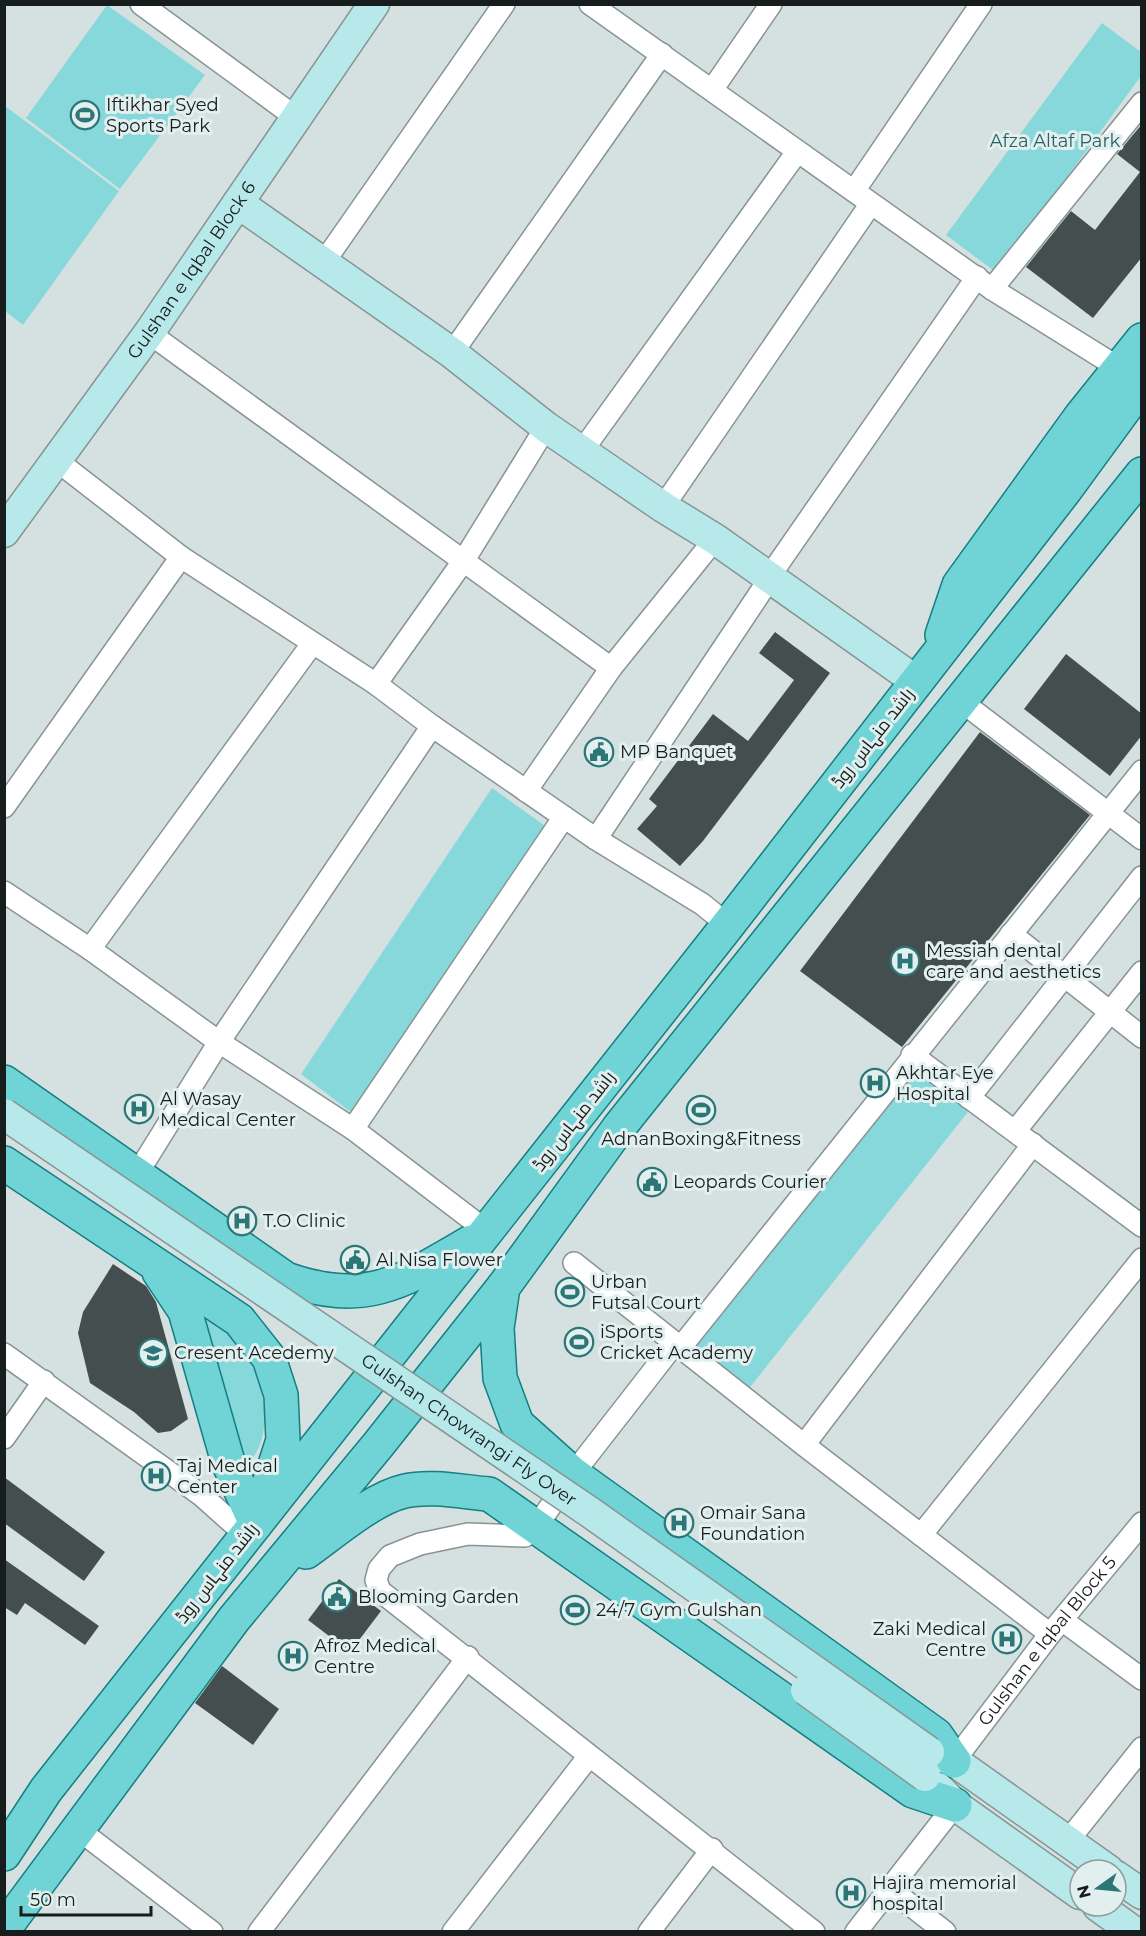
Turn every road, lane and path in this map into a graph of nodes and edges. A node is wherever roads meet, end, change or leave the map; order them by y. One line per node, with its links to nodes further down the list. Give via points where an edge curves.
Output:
1 (141, 4): 10 (street)
2 (374, 4): 10 (main road, Gulshan e Iqbal Block 6)
3 (504, 4): 15 (street)
4 (590, 4): 7 (street)
5 (771, 4): 8 (street)
6 (981, 4): 12 (street)
7 (662, 54): 8 (street); 19 (street)
8 (711, 90): 11 (street)
9 (1142, 103): 16 (street)
10 (298, 119): 13 (main road, Gulshan e Iqbal Block 6)
11 (797, 152): 12 (street); 22 (street)
12 (854, 191): 14 (street)
13 (238, 203): 15 (main road); 17 (main road, Gulshan e Iqbal Block 6)
14 (870, 205): 16 (street); 26 (street)
15 (324, 262): 19 (main road)
16 (985, 283): 20 (street); 32 (street)
17 (149, 333): 23 (main road, Gulshan e Iqbal Block 6); 31 (street)
18 (1142, 340): 20 (main road, راشد منہاس روڈ)
19 (452, 353): 21 (main road)
20 (1130, 377): 35 (main road, راشد منہاس روڈ, via 958,585)
21 (546, 427): 22 (main road); 31 (street)
22 (582, 451): 26 (main road)
23 (56, 460): 28 (main road, Gulshan e Iqbal Block 6); 30 (street)
24 (1142, 474): 27 (main road)
25 (1142, 500): 27 (main road)
26 (663, 507): 29 (main road)
27 (1098, 530): 37 (main road)
28 (4, 532)
29 (715, 539): 32 (main road); 34 (street)
30 (181, 557): 33 (street); 41 (street)
31 (464, 560): 34 (street); 36 (street)
32 (770, 577): 35 (main road); 44 (street)
33 (312, 644): 36 (street); 50 (street)
34 (611, 668): 40 (street)
35 (925, 670): 48 (main road, راشد منہاس روڈ)
36 (376, 684): 38 (street)
37 (962, 702): 42 (street); 71 (main road, via 620,1126)
38 (432, 726): 40 (street); 55 (street)
39 (1142, 771): 42 (street)
40 (526, 790): 43 (street)
41 (4, 807)
42 (1107, 813): 45 (street); 49 (street)
43 (564, 817): 44 (street); 60 (street)
44 (596, 839): 48 (street, via 702,904)
45 (1142, 839)
46 (1142, 876): 52 (street)
47 (4, 892): 50 (street)
48 (728, 925): 67 (main road, راشد منہاس روڈ)
49 (1011, 934): 52 (street); 56 (street)
50 (90, 949): 55 (street)
51 (1142, 972): 53 (street)
52 (1064, 976): 53 (street); 58 (street)
53 (1110, 1012): 54 (street); 61 (street)
54 (1142, 1037)
55 (219, 1042): 60 (street); 65 (street)
56 (912, 1055): 58 (street); 72 (street)
57 (4, 1082): 65 (main road)
58 (969, 1098): 61 (street)
59 (4, 1114): 88 (main road, Gulshan Chowrangi Fly Over, bridge, via 591,1513)
60 (354, 1129): 67 (street)
61 (1016, 1130): 63 (street)
62 (4, 1138): 88 (main road, Gulshan Chowrangi Fly Over, bridge, via 649,1578)
63 (1033, 1144): 66 (street); 76 (street)
64 (4, 1163): 68 (main road)
65 (137, 1174): 67 (main road, via 286,1279 336,1292 390,1285)
66 (1142, 1226)
67 (488, 1232): 80 (main road, راشد منہاس روڈ)
68 (150, 1259): 80 (main road, via 184,1311); 80 (main road, via 239,1320 268,1358 281,1395 283,1440)
69 (1142, 1259): 81 (street)
70 (574, 1263): 72 (street)
71 (504, 1286): 77 (main road, via 497,1328 500,1378 517,1424); 82 (main road)
72 (678, 1345): 76 (street); 77 (street)
73 (4, 1354): 74 (street)
74 (45, 1381): 75 (street); 80 (street)
75 (4, 1438)
76 (804, 1445): 81 (street)
77 (573, 1474): 79 (street); 88 (main road, via 936,1735)
78 (1142, 1523): 83 (street, Gulshan e Iqbal Block 5)
79 (536, 1527): 82 (main road, via 489,1494 405,1491 379,1502); 84 (street, via 525,1536 468,1534 420,1544 390,1556 379,1569 376,1580 381,1591); 90 (main road, via 913,1791)
80 (251, 1530): 89 (main road, راشد منہاس روڈ)
81 (921, 1535): 83 (street)
82 (269, 1578): 91 (main road, via 234,1618)
83 (1056, 1627): 85 (street); 88 (street, Gulshan e Iqbal Block 5)
84 (468, 1658): 87 (street); 105 (street)
85 (1142, 1679)
86 (1142, 1748): 92 (street)
87 (589, 1756): 93 (street); 106 (street)
88 (936, 1763): 90 (main road); 92 (main road)
89 (46, 1790): 91 (main road, via 32,1827 33,1838 45,1846); 94 (main road, راشد منہاس روڈ)
90 (955, 1805): 97 (main road); 98 (street)
91 (79, 1830): 103 (main road); 104 (street)
92 (1067, 1842): 95 (main road)
93 (712, 1849): 107 (street); 108 (street)
94 (5, 1854)
95 (1090, 1858)
96 (1128, 1884): 99 (main road)
97 (1068, 1885)
98 (890, 1889): 109 (street); 110 (street)
99 (1142, 1894)
100 (4, 1900): 102 (main road)
101 (1115, 1918): 111 (main road)
102 (4, 1922)
103 (4, 1929)
104 (212, 1932)
105 (259, 1932)
106 (453, 1932)
107 (649, 1932)
108 (814, 1932)
109 (856, 1932)
110 (945, 1932)
111 (1134, 1932)

